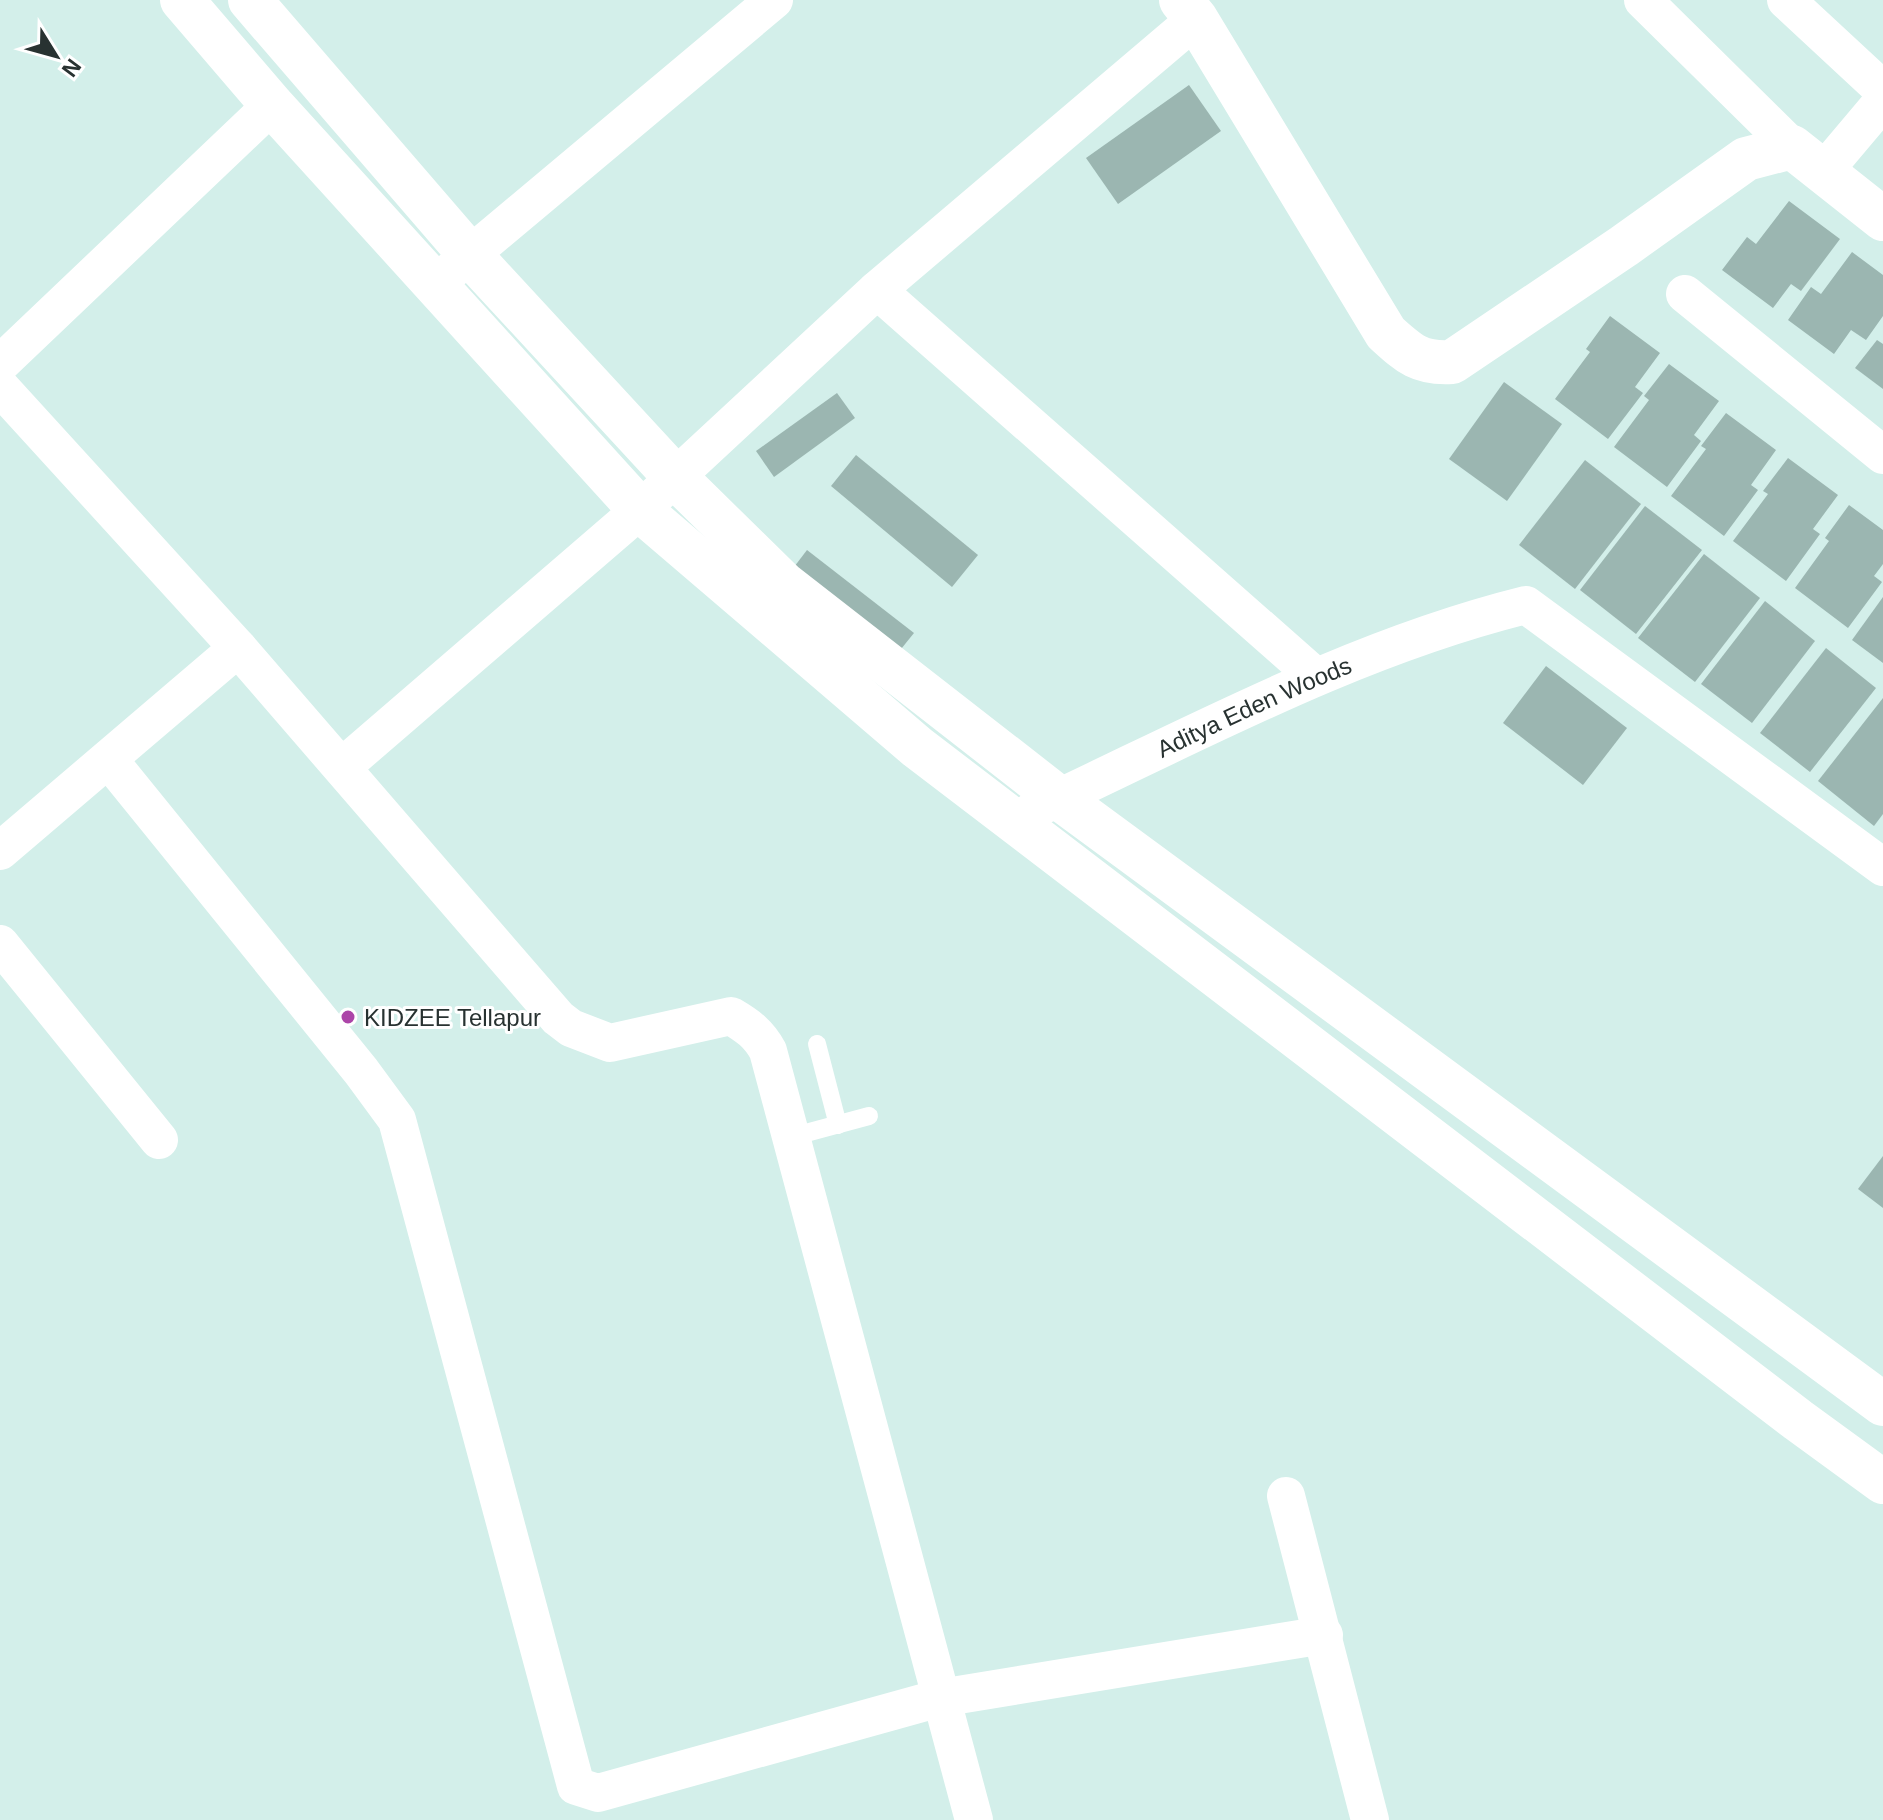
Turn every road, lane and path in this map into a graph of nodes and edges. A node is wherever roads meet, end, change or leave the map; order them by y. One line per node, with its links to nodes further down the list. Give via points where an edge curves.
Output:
1 (182, 0): 9 (street)
2 (250, 0): 12 (street)
3 (774, 0): 12 (street)
4 (1643, 0): 10 (street)
5 (1802, 5): 7 (street)
6 (1188, 10): 10 (street, via 1386,333 1432,363 1452,362 1746,159); 14 (street)
7 (1883, 90)
8 (1883, 101): 10 (street)
9 (272, 105): 13 (street); 16 (street)
10 (1808, 159): 11 (street)
11 (1883, 219)
12 (470, 255): 13 (street); 19 (street)
13 (434, 285): 20 (street)
14 (877, 290): 19 (street); 22 (street)
15 (1685, 294): 18 (street)
16 (0, 364)
17 (0, 387): 21 (street)
18 (1883, 455)
19 (675, 477): 20 (street); 25 (street, via 783,583)
20 (640, 510): 24 (street); 26 (street, via 917,747)
21 (238, 648): 23 (street); 24 (street)
22 (1316, 677): 25 (street, Aditya Eden Woods); 28 (street, Aditya Eden Woods, via 1526,605)
23 (109, 760): 27 (street); 39 (street, via 397,1120 576,1786 598,1793)
24 (342, 767): 33 (street, via 571,1028 610,1043 731,1016 748,1026 768,1051)
25 (1059, 798): 26 (street, Aditya Eden Woods); 35 (street)
26 (1011, 820): 36 (street)
27 (0, 851)
28 (1883, 867)
29 (0, 944): 34 (street)
30 (817, 1044): 32 (lane)
31 (869, 1116): 32 (lane)
32 (838, 1125): 33 (lane)
33 (791, 1137): 39 (street)
34 (159, 1140)
35 (1879, 1393)
36 (1883, 1482)
37 (1286, 1496): 38 (street)
38 (1324, 1635): 39 (street); 41 (street)
39 (940, 1698): 40 (street)
40 (974, 1820)
41 (1370, 1820)

